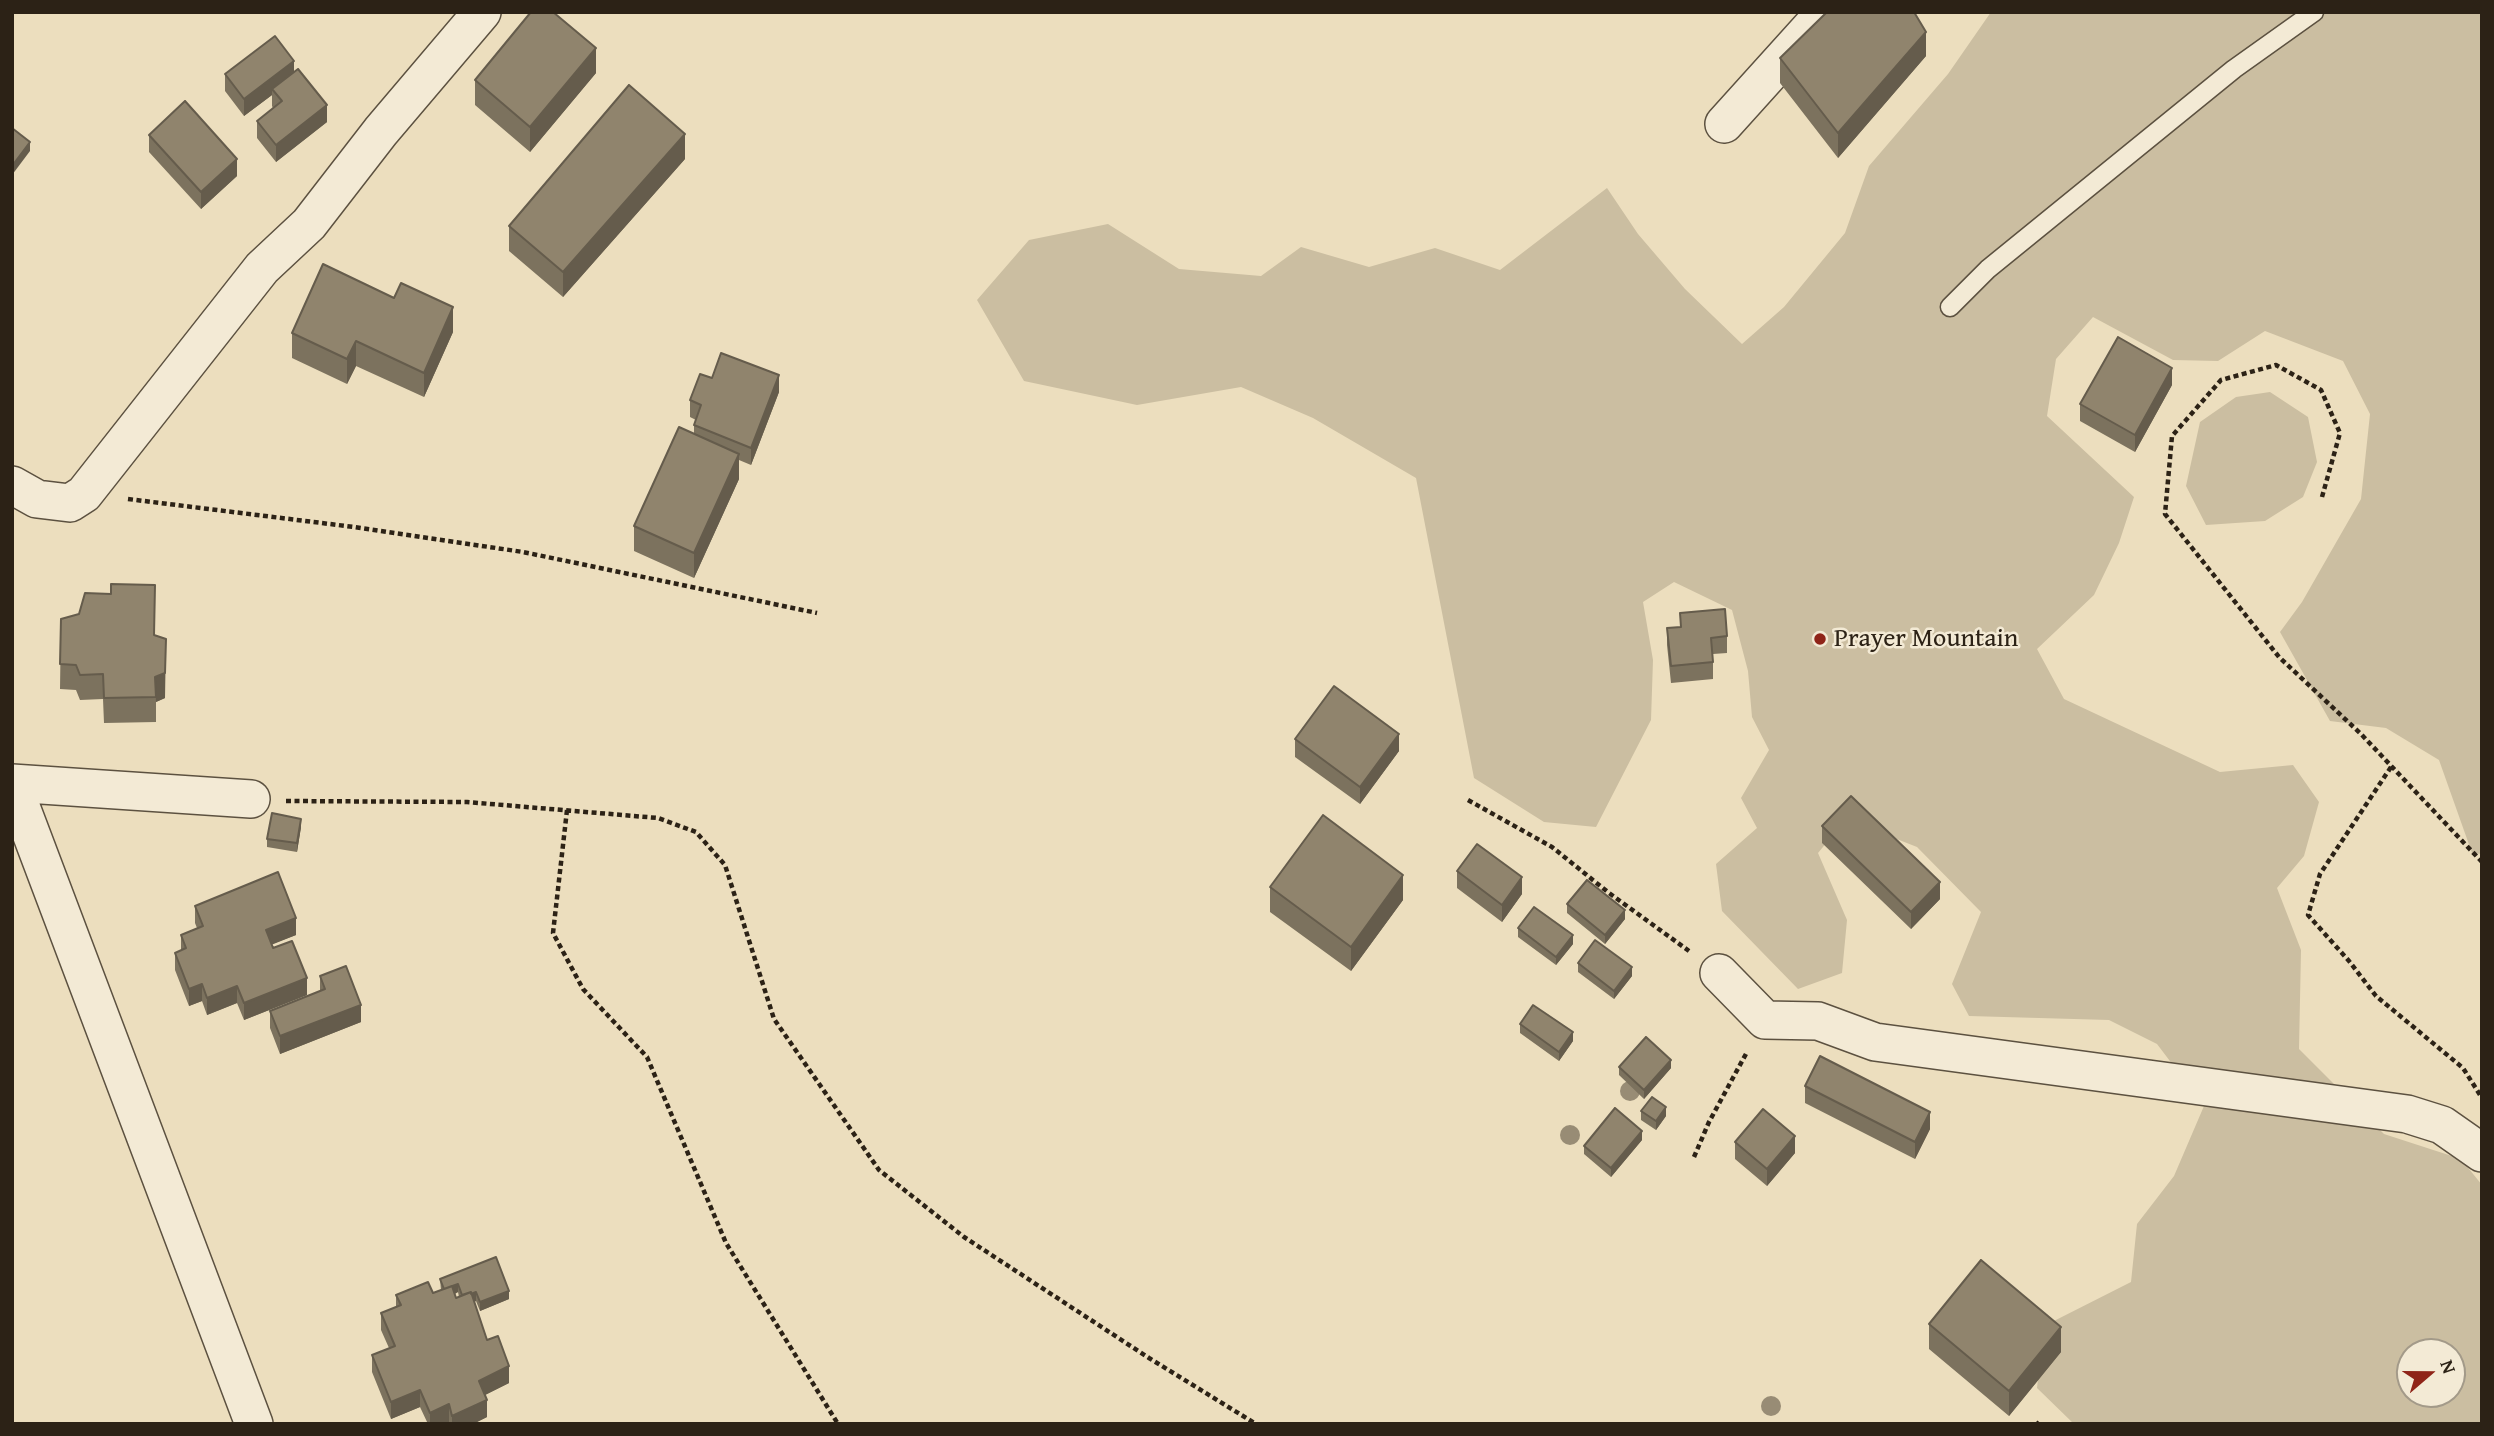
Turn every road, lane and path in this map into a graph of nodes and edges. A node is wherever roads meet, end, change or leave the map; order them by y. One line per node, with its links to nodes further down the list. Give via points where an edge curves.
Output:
1 (482, 12): 7 (street, via 309,224 262,268)
2 (1825, 12): 4 (street)
3 (2314, 12): 5 (lane, via 2212,86 1988,269)
4 (1724, 124)
5 (1950, 307)
6 (12, 485): 7 (street, via 37,499 69,503)
7 (84, 494): 9 (path, via 523,552)
8 (2322, 497): 10 (path, via 2340,433 2321,390 2276,365 2221,380 2172,436 2165,514 2279,657)
9 (817, 612)
10 (2391, 767): 15 (path); 18 (path, via 2320,874 2308,915 2376,996 2463,1068)
11 (12, 783): 12 (street); 21 (street)
12 (250, 799): 14 (path, via 467,802)
13 (1468, 800): 16 (path, via 1552,846)
14 (567, 810): 22 (path, via 553,933 583,989 647,1057 726,1243); 23 (path, via 658,818 696,832 725,864 774,1018 879,1170 964,1237)
15 (2482, 862)
16 (1719, 973): 17 (street)
17 (1765, 1020): 19 (street, via 1818,1021 1875,1042 2407,1114 2442,1125); 20 (path)
18 (2482, 1098)
19 (2482, 1153)
20 (1694, 1157)
21 (254, 1424)
22 (838, 1424)
23 (1256, 1424)

